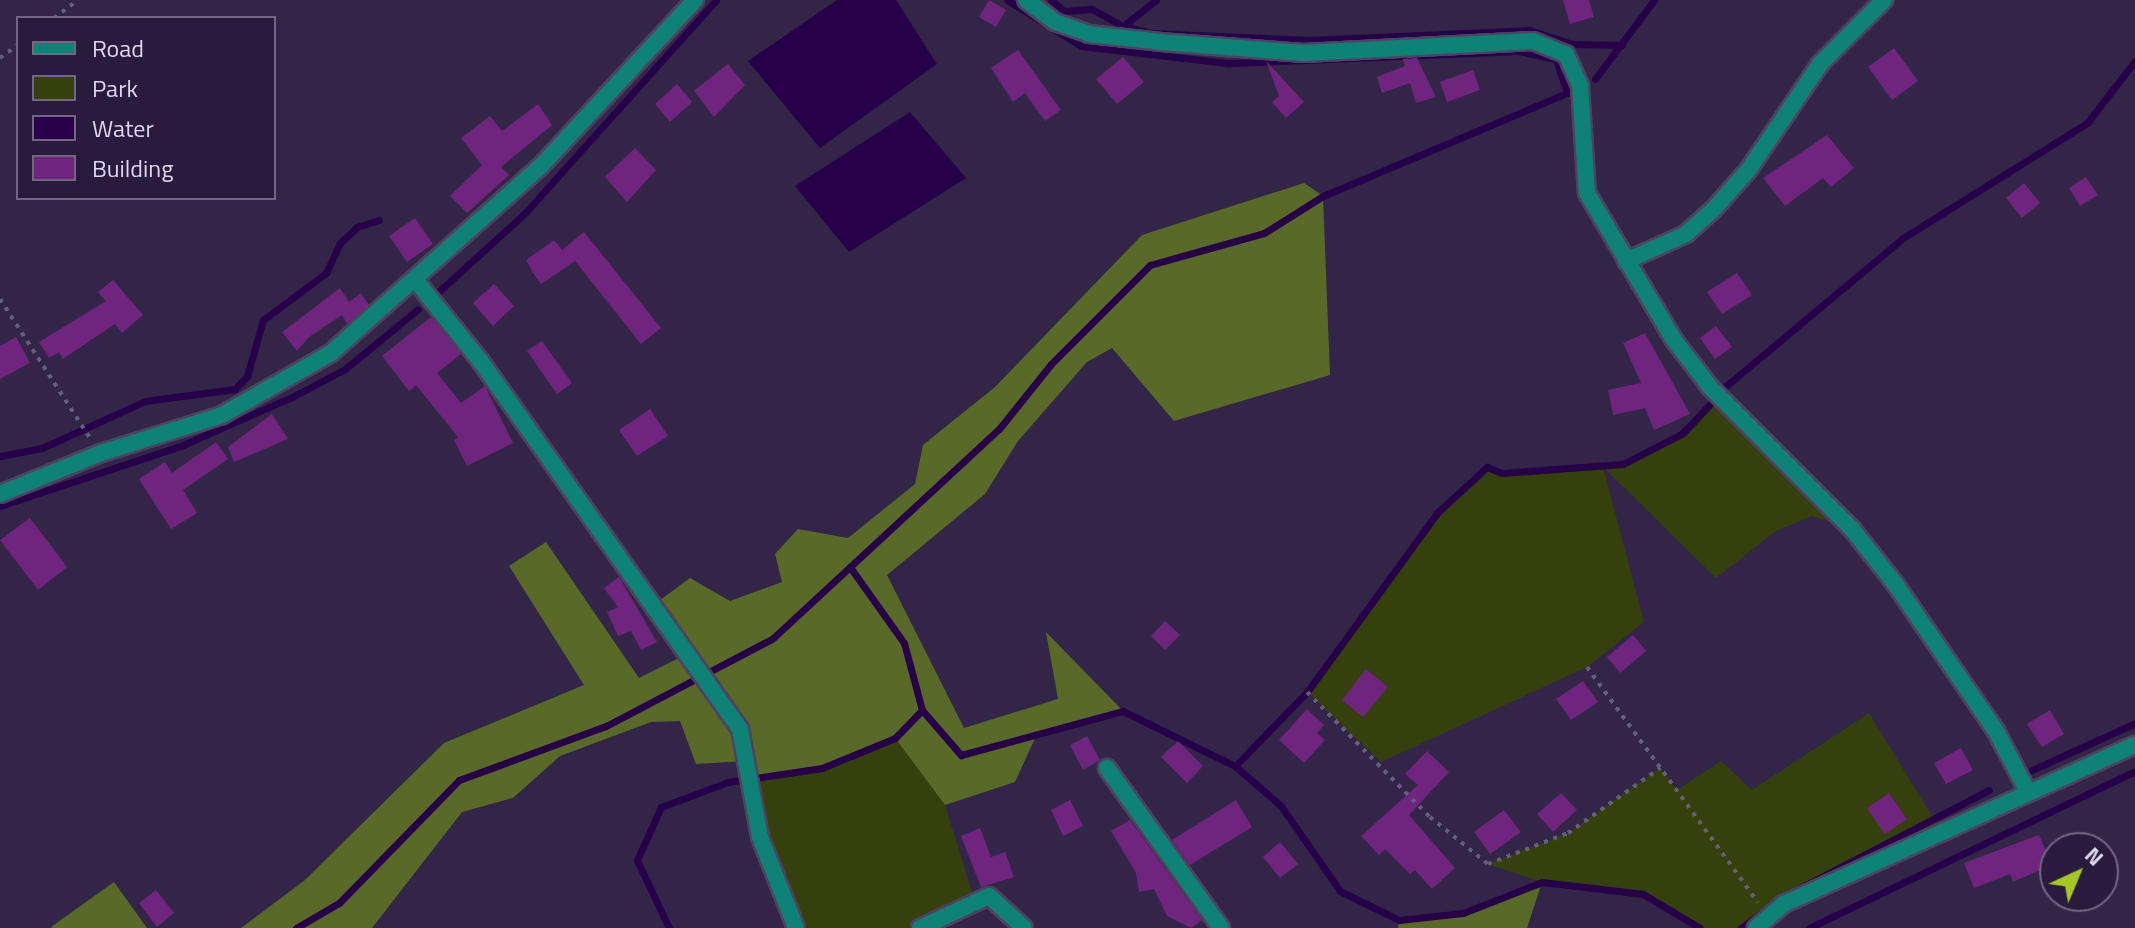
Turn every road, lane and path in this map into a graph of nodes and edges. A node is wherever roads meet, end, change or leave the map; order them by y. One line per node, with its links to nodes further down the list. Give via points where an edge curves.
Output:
1 (78, 0): 5 (path)
2 (695, 0): 7 (street, via 539,168)
3 (1026, 0): 6 (street, via 1055,22 1089,34 1161,42 1304,53 1533,41 1566,54 1580,86 1587,193)
4 (1884, 0): 6 (street, via 1820,64 1749,169 1713,210 1686,234)
5 (57, 16)
6 (1626, 261): 16 (street, via 1710,387 1852,529 1896,585 1996,731)
7 (417, 282): 9 (street, via 331,353 270,390 222,415); 18 (street, via 481,362 740,729 760,837)
8 (0, 299): 9 (path)
9 (101, 453): 10 (street)
10 (0, 494)
11 (1587, 667): 15 (path)
12 (1307, 692): 15 (path, via 1430,817 1488,864 1568,833)
13 (2135, 745): 16 (street)
14 (1107, 768): 21 (street)
15 (1660, 768): 17 (path)
16 (2028, 792): 17 (street, via 1784,904)
17 (1762, 922)
18 (796, 928)
19 (920, 928): 20 (street, via 989,896)
20 (1024, 928)
21 (1221, 928)

